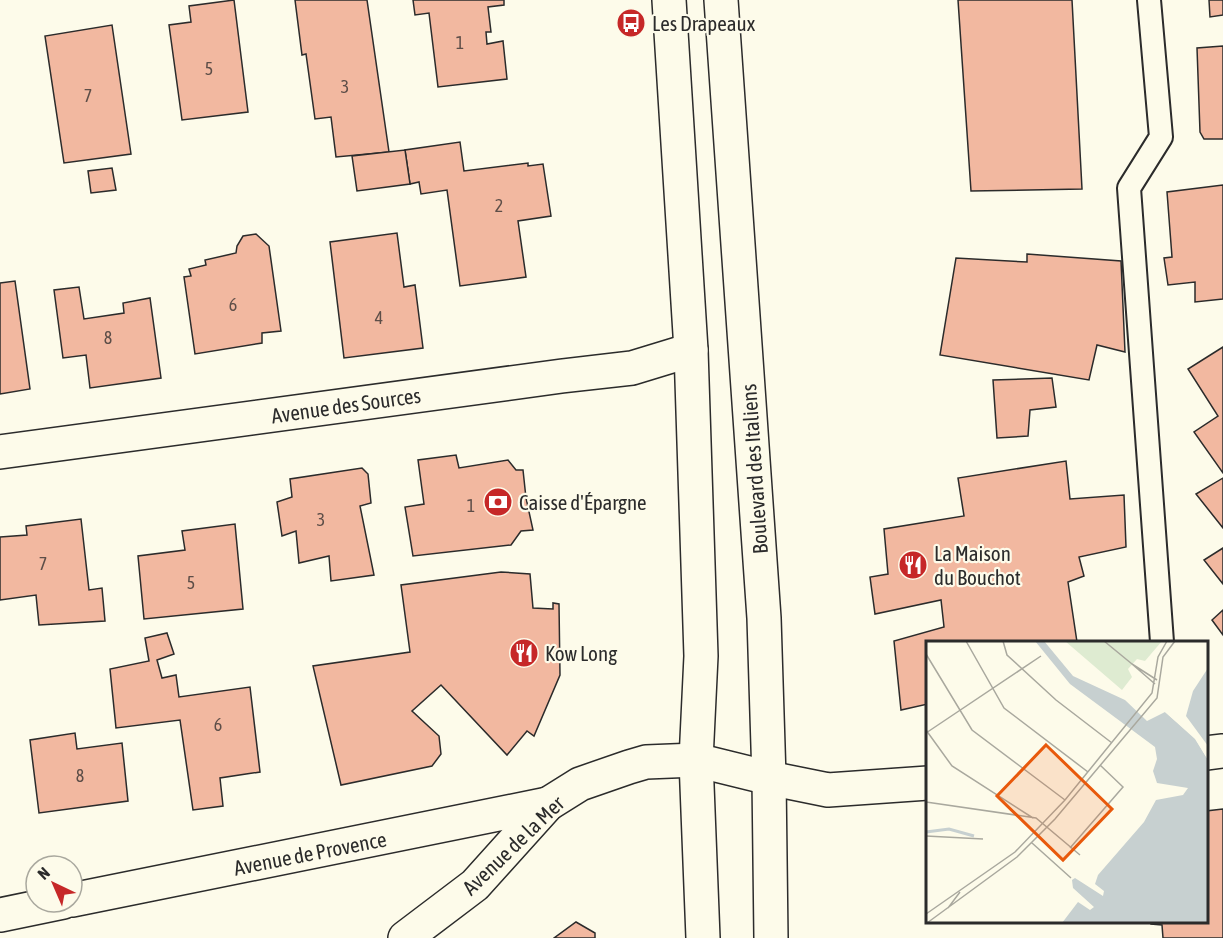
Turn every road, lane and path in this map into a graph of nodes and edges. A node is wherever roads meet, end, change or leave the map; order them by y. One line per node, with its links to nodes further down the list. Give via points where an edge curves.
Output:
1 (669, 0): 4 (main road)
2 (721, 0): 10 (main road, Boulevard des Italiens, via 764,618)
3 (1149, 0): 6 (lane, via 1161,136 1129,188)
4 (691, 350): 5 (main road, Avenue des Sources, via 632,368); 9 (main road, via 701,656)
5 (0, 452)
6 (1162, 641)
7 (1223, 751): 8 (main road)
8 (1208, 753)
9 (696, 760): 10 (main road, Avenue de la Mer); 12 (main road, Avenue de la Mer, via 629,766 580,784); 17 (main road)
10 (769, 778): 11 (main road, Avenue de la Mer, via 828,790); 18 (main road, Boulevard des Italiens)
11 (926, 783)
12 (548, 804): 13 (main road, Avenue de Provence); 16 (main road, Avenue de la Mer, via 476,885)
13 (84, 898)
14 (24, 910): 15 (main road)
15 (0, 915)
16 (405, 938)
17 (703, 938)
18 (771, 938)

